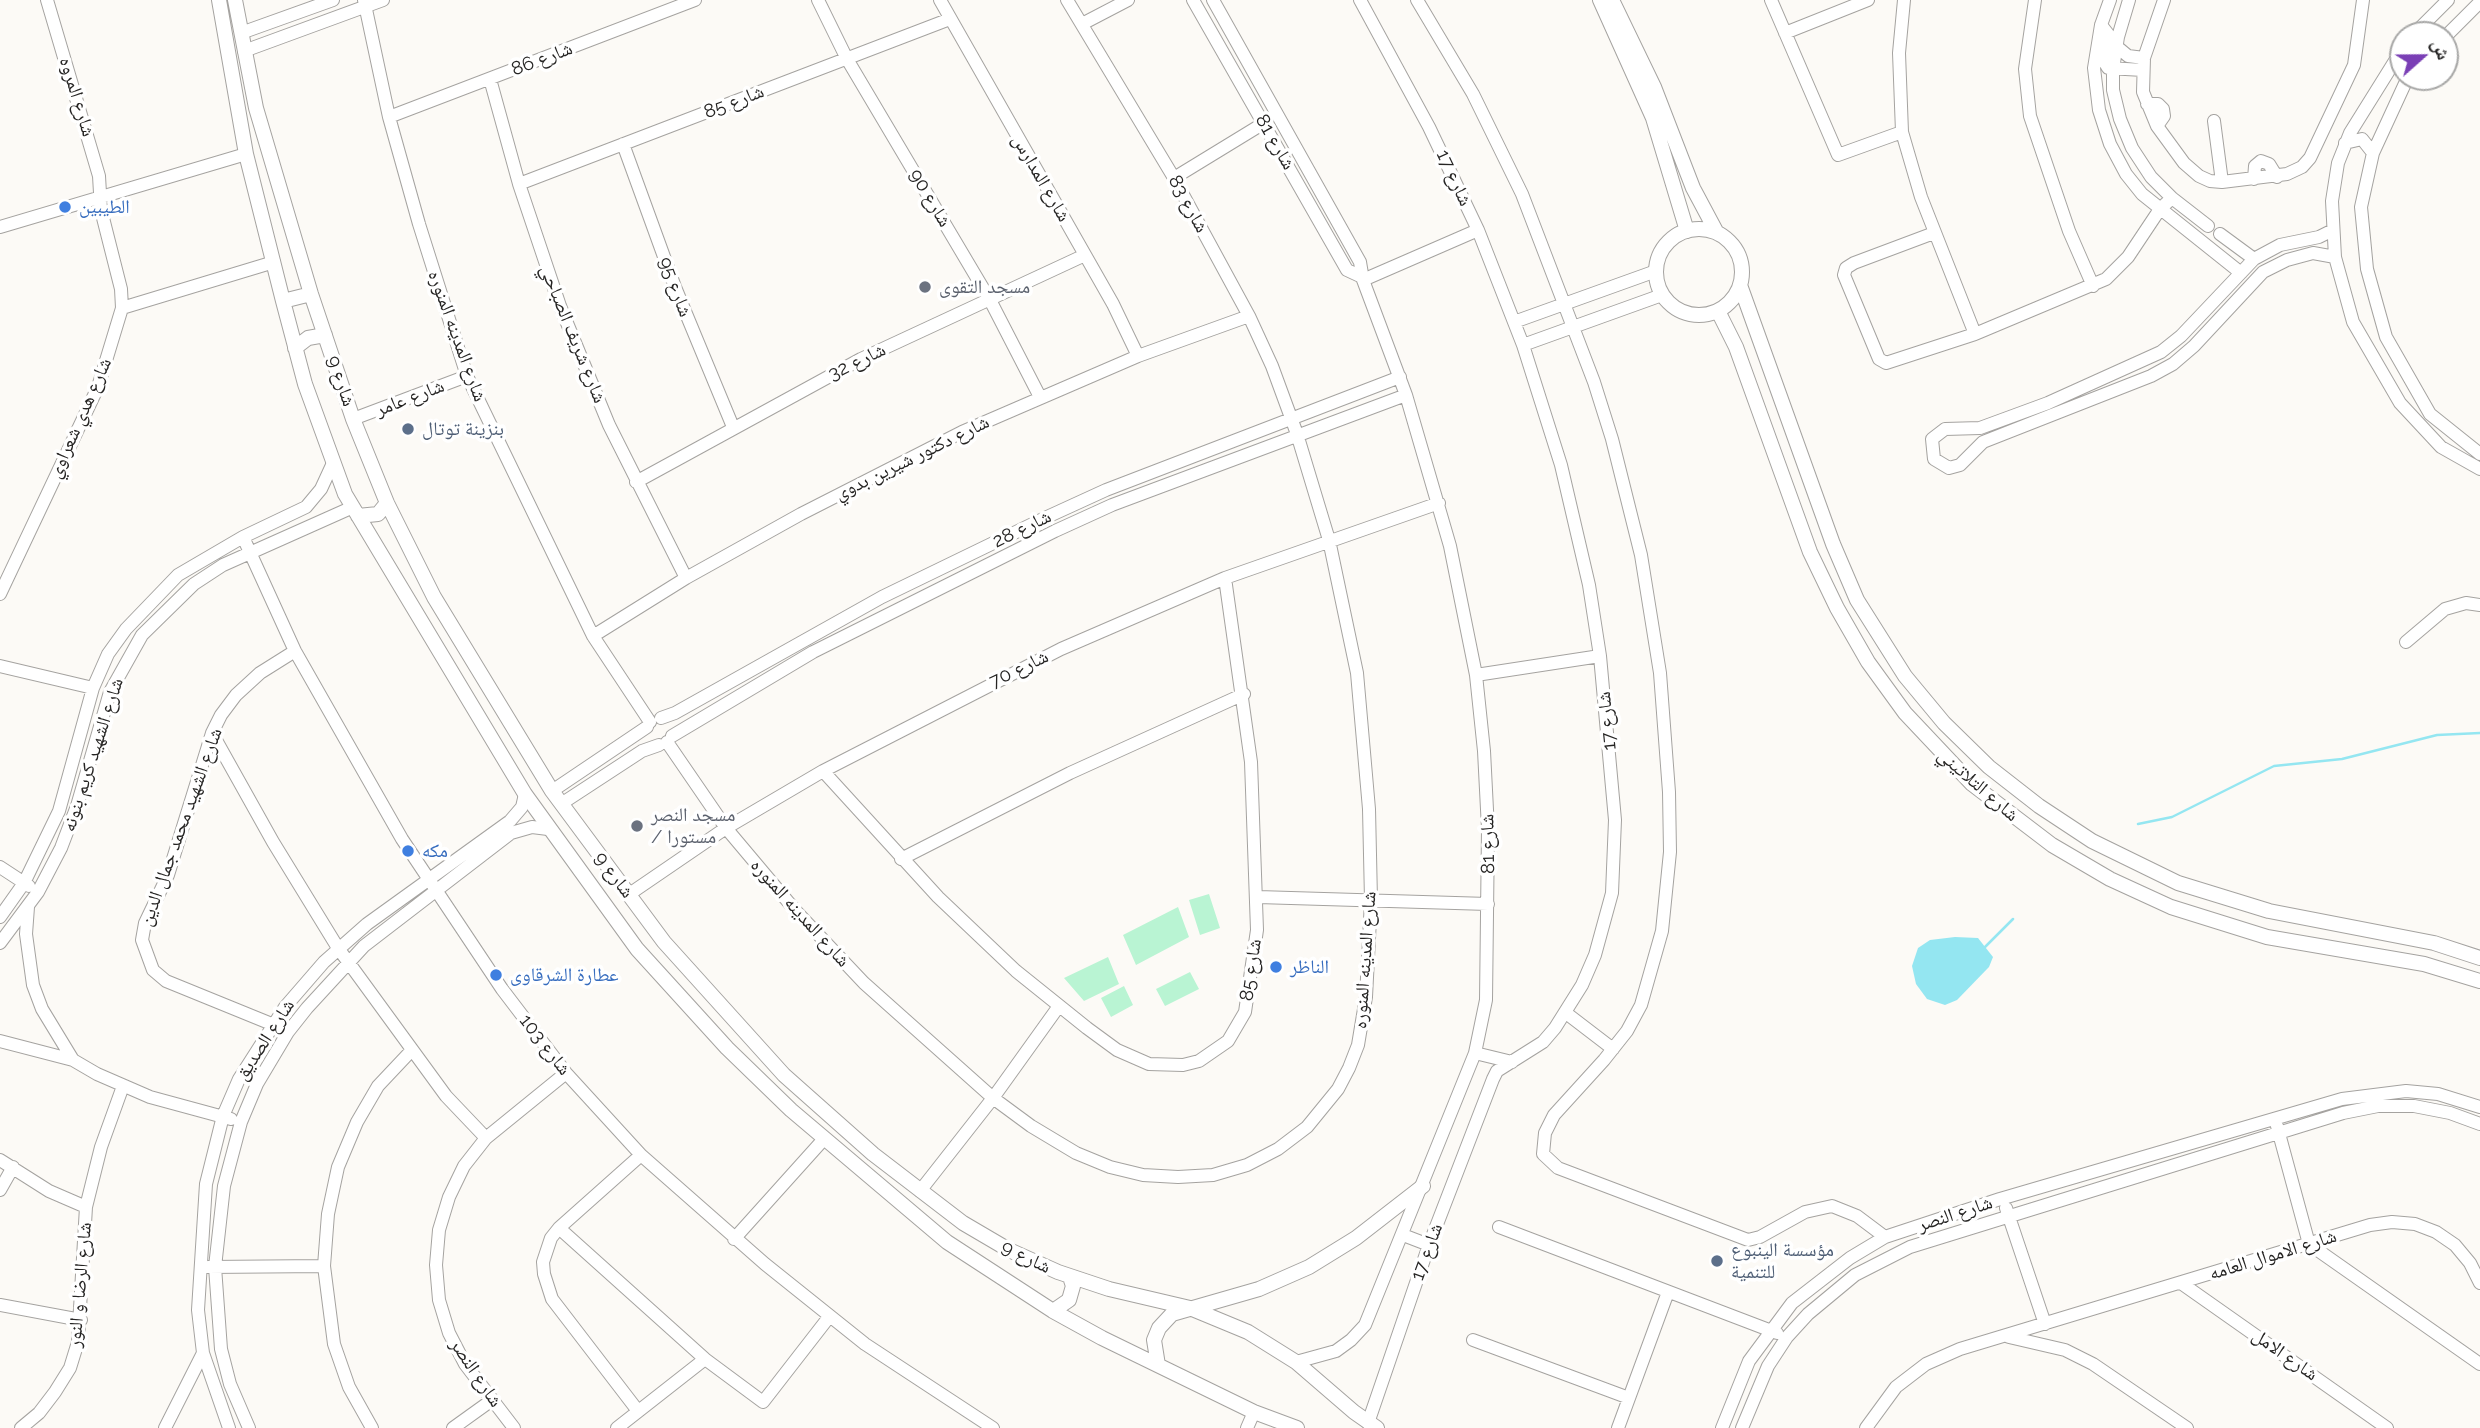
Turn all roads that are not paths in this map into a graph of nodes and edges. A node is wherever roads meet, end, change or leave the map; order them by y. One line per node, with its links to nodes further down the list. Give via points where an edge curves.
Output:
1 (47, 0): 56 (street, شارع المروه, via 85,121)
2 (219, 0): 52 (main road, شارع 9)
3 (235, 0): 33 (main road, شارع 9)
4 (333, 0): 33 (street)
5 (383, 0): 27 (street)
6 (695, 0): 43 (street, شارع 86)
7 (818, 0): 39 (street, شارع 90)
8 (940, 0): 28 (street, شارع المدارس)
9 (1067, 0): 31 (street, شارع 83)
10 (1128, 0): 31 (street)
11 (1193, 0): 38 (street, شارع 81)
12 (1213, 0): 36 (street, شارع 81)
13 (1360, 0): 61 (street, شارع 17)
14 (1417, 0): 82 (street, via 1498,144)
15 (1600, 0): 63 (main road, via 1653,118)
16 (1612, 0): 64 (main road)
17 (1770, 0): 34 (street)
18 (1868, 0): 34 (street)
19 (1903, 0): 48 (street, via 1899,54)
20 (2035, 0): 77 (street, via 2025,69 2030,116)
21 (2110, 0): 32 (street)
22 (2129, 0): 35 (street)
23 (2164, 0): 40 (street)
24 (2363, 0): 54 (street, via 2354,65 2310,158 2295,172 2277,177)
25 (2448, 0): 29 (street)
26 (2480, 2): 30 (street)
27 (364, 3): 37 (street); 45 (street, شارع المدينه المنوره)
28 (950, 19): 39 (street, شارع 85); 68 (street, شارع المدارس)
29 (2427, 21)
30 (2459, 23)
31 (1082, 24): 53 (street, شارع 83)
32 (2101, 25): 41 (street, via 2108,34 2106,66); 58 (street, via 2095,79 2103,128 2126,174)
33 (241, 33): 37 (main road, شارع 9)
34 (1785, 33): 48 (street, via 1838,155)
35 (2116, 46): 40 (street); 41 (street)
36 (1241, 49): 38 (street); 75 (street, شارع 81, via 1357,255)
37 (244, 51): 78 (main road, شارع 9, via 256,108)
38 (1226, 58): 47 (street, شارع 81)
39 (847, 59): 50 (street, شارع 85); 80 (street, شارع 90)
40 (2144, 64): 41 (street); 54 (street, via 2143,92 2157,126 2199,176)
41 (2113, 66): 57 (street, via 2113,90 2132,148 2145,170)
42 (2389, 71): 49 (street)
43 (490, 79): 45 (street, شارع 86); 55 (street, شارع شريف الصباحي)
44 (2401, 91): 51 (street)
45 (389, 117): 95 (street, شارع المدينه المنوره)
46 (2214, 121): 54 (street)
47 (1264, 123): 53 (street); 75 (street, شارع 81, via 1347,270)
48 (1902, 132): 65 (street)
49 (2346, 143): 51 (street, via 2362,138); 62 (street, via 2332,201)
50 (623, 144): 55 (street, شارع 85); 101 (street, شارع 95)
51 (2372, 153): 93 (street, via 2361,226 2367,269 2386,337)
52 (246, 154): 56 (street); 72 (main road, شارع 9)
53 (1174, 178): 85 (street, شارع 83)
54 (2222, 181)
55 (519, 184): 106 (street, شارع شريف الصباحي, via 584,366)
56 (101, 194): 60 (street); 83 (street, شارع هدي شعراوي)
57 (2172, 198): 58 (street); 59 (street)
58 (2160, 209): 74 (street); 77 (street, via 2128,257)
59 (2208, 226)
60 (0, 227)
61 (1478, 230): 75 (street); 86 (street, شارع 17)
62 (2333, 230): 67 (street); 69 (street)
63 (1687, 231): 64 (main road); 73 (main road, via 1665,246)
64 (1717, 233): 76 (main road, via 1738,255)
65 (1934, 233): 89 (street); 89 (street, via 1854,263 1844,275 1879,359 1886,362)
66 (2220, 234): 70 (street)
67 (2280, 245): 70 (street); 71 (street)
68 (1085, 256): 80 (street, شارع 32); 92 (street, شارع المدارس)
69 (2335, 257): 71 (street, via 2313,253); 94 (street, via 2353,322)
70 (2254, 259): 74 (street)
71 (2287, 260): 74 (street, via 2263,272 2174,364 1983,442 1960,465 1949,468 1934,458 1932,439 1945,429 1980,428 2161,352)
72 (274, 262): 81 (main road, شارع 9); 83 (street)
73 (1656, 271): 79 (main road); 82 (street)
74 (2241, 273)
75 (1362, 278): 96 (street, شارع 81)
76 (1740, 285): 84 (main road, via 1732,301); 153 (main road, شارع التلاتيني, via 1857,600 1911,684 1989,767 2074,830 2178,883 2269,911 2434,943)
77 (2093, 286): 89 (street)
78 (311, 294): 81 (main road); 88 (main road, شارع 9)
79 (1662, 295): 84 (main road, via 1687,314); 87 (street)
80 (990, 300): 98 (street, شارع 90); 101 (street, شارع 32, via 861,359)
81 (283, 301): 91 (main road, شارع 9)
82 (1563, 302): 86 (street); 87 (street)
83 (122, 308): 121 (street, شارع هدي شعراوي, via 98,387)
84 (1718, 312): 155 (main road, شارع التلاتيني, via 1736,347 1810,552 1837,608 1905,713 1972,784 2071,857 2171,907 2267,937 2424,964)
85 (1249, 316): 92 (street, شارع دكتور شيرين بدوي); 99 (street, شارع 83)
86 (1514, 322): 90 (street, شارع 17)
87 (1573, 326): 90 (street); 161 (street, via 1612,439 1642,555 1667,756 1670,852 1662,931 1642,1004)
88 (325, 334): 91 (main road, via 308,338); 100 (main road, شارع 9)
89 (1975, 334)
90 (1523, 345): 126 (street, شارع 17, via 1577,528)
91 (295, 348): 104 (main road, شارع 9)
92 (1138, 356): 98 (street, شارع دكتور شيرين بدوي)
93 (2399, 360): 94 (street, via 2391,370); 103 (street, via 2430,414)
94 (2381, 370): 105 (street, via 2400,403 2441,447)
95 (467, 376): 100 (street, شارع عامر); 123 (street, شارع المدينه المنوره)
96 (1400, 377): 97 (street, شارع 81); 99 (street, شارع 28)
97 (1406, 395): 102 (street, شارع 28); 109 (street, شارع 81)
98 (1041, 397): 119 (street, شارع دكتور شيرين بدوي, via 961,432)
99 (1291, 417): 102 (street, شارع المدينه المنوره); 107 (street, شارع 28)
100 (354, 419): 108 (main road, شارع 9)
101 (733, 427): 106 (street, شارع 32)
102 (1297, 433): 110 (street, شارع 28); 115 (street, شارع المدينه المنوره)
103 (2480, 454)
104 (333, 463): 111 (street, شارع الشهيد كريم بنونه); 112 (main road, شارع 9)
105 (2480, 469)
106 (636, 482): 119 (street, شارع شريف الصباحي)
107 (1106, 490): 110 (street); 131 (street, شارع 28, via 882,597 676,713)
108 (387, 503): 112 (main road, via 378,514); 116 (main road, شارع 9)
109 (1439, 503): 115 (street, شارع 70); 128 (street, شارع 81)
110 (1112, 505): 133 (street, شارع 28, via 891,610)
111 (306, 507): 113 (street, via 315,510); 114 (street, شارع الشهيد كريم بنونه)
112 (356, 512): 113 (street, شارع الشهيد كريم بنونه); 118 (main road, شارع 9)
113 (319, 523): 117 (street, شارع الشهيد كريم بنونه)
114 (243, 537): 117 (street, شارع 103); 129 (street, شارع الشهيد كريم بنونه, via 178,575 152,599 108,654)
115 (1329, 540): 120 (street, شارع 70); 147 (street, شارع المدينه المنوره, via 1363,718)
116 (406, 544): 118 (main road, via 393,542); 135 (main road, شارع 9)
117 (250, 554): 125 (street, شارع 103); 144 (street, شارع الشهيد كريم بنونه, via 194,584 142,635 124,662 99,726 78,806)
118 (382, 556): 136 (main road, شارع 9)
119 (686, 578): 123 (street, شارع دكتور شيرين بدوي)
120 (1225, 578): 130 (street, شارع 85); 134 (street, شارع 70, via 1061,649)
121 (0, 594)
122 (2480, 605): 124 (street, via 2466,603 2445,609)
123 (593, 636): 131 (street, شارع المدينه المنوره)
124 (2406, 642)
125 (295, 651): 132 (street, شارع الشهيد محمد جمال الدين, via 236,695); 143 (street, شارع 103)
126 (1600, 656): 128 (street); 157 (street, شارع 17, via 1614,784 1615,860 1602,935)
127 (0, 666): 129 (street)
128 (1476, 676): 148 (street, شارع 81, via 1484,751)
129 (93, 688): 142 (street, شارع الشهيد كريم بنونه, via 59,811)
130 (1244, 694): 140 (street, via 1070,773); 146 (street, شارع 85)
131 (652, 722): 133 (street, via 649,739); 133 (street, via 672,726); 135 (street, شارع 28)
132 (212, 733): 152 (street); 158 (street, شارع الشهيد محمد جمال الدين, via 168,875 145,923 142,940 153,970 166,982)
133 (666, 741): 137 (street, شارع 28, via 642,751); 138 (street, شارع المدينه المنوره)
134 (823, 771): 138 (street, شارع 70); 140 (street, شارع 85)
135 (552, 791): 137 (main road, شارع 9)
136 (524, 794): 139 (main road, شارع 9); 143 (street, شارع الصديق, via 515,817)
137 (561, 804): 145 (main road, شارع 9)
138 (726, 828): 145 (street, شارع 70); 168 (street, شارع المدينه المنوره, via 864,983)
139 (548, 829): 143 (street, شارع الصديق, via 510,833); 175 (main road, شارع 9, via 659,974 727,1048)
140 (901, 859): 156 (street, شارع 85, via 976,935)
141 (0, 867): 142 (street)
142 (24, 883): 144 (street); 150 (street, شارع الشهيد كريم بنونه)
143 (433, 884): 152 (street, شارع الصديق); 154 (street, شارع الصديق); 166 (street, شارع 103, via 502,989)
144 (38, 892): 149 (street, شارع الشهيد كريم بنونه)
145 (628, 895): 181 (main road, شارع 9, via 703,988 768,1058)
146 (1258, 897): 147 (street); 156 (street, شارع 85, via 1254,965 1245,1012 1228,1041 1215,1052 1183,1065 1149,1064 1117,1050)
147 (1371, 900): 148 (street); 168 (street, شارع المدينه المنوره, via 1366,997 1358,1045 1338,1089 1323,1109 1278,1149 1213,1175 1143,1175 1076,1153)
148 (1488, 904): 163 (street, شارع 81, via 1486,1000)
149 (28, 906): 151 (street, شارع الشهيد كريم بنونه); 164 (street, via 26,934 33,985)
150 (0, 916)
151 (0, 943)
152 (338, 948): 154 (street); 158 (street, شارع الصديق)
153 (2480, 958)
154 (348, 962): 159 (street, شارع الصديق); 162 (street)
155 (2480, 981)
156 (1059, 1006): 168 (street)
157 (1566, 1013): 161 (street); 165 (street, شارع 17, via 1543,1042)
158 (274, 1023): 159 (street, شارع الشهيد محمد جمال الدين); 170 (street, شارع الصديق, via 239,1079)
159 (288, 1032): 171 (street, شارع الصديق)
160 (0, 1041): 164 (street)
161 (1613, 1049): 188 (street, via 1561,1105 1545,1133 1543,1154 1558,1168 1748,1240 1805,1212 1832,1206 1857,1216)
162 (411, 1051): 174 (street); 193 (street, via 379,1086 343,1156 328,1214)
163 (1475, 1053): 165 (street); 179 (street, شارع 81)
164 (73, 1060): 167 (street)
165 (1513, 1062): 191 (street, شارع 17, via 1497,1072 1489,1088)
166 (566, 1073): 174 (street, شارع النصر); 176 (street, شارع 103)
167 (122, 1086): 170 (street); 183 (street, شارع الرضا و النور)
168 (993, 1098): 181 (street)
169 (2480, 1107): 173 (street, via 2438,1094 2374,1092)
170 (223, 1116): 171 (street); 192 (street, شارع الصديق, via 206,1184)
171 (241, 1122): 194 (street, شارع الصديق, via 224,1186)
172 (2480, 1124): 173 (street, via 2414,1106 2378,1106)
173 (2276, 1125): 182 (street, شارع النصر); 184 (street, شارع النصر); 190 (street)
174 (486, 1138): 215 (street, شارع النصر, via 464,1166 449,1197 439,1230 436,1265 439,1300 449,1333)
175 (823, 1140): 189 (street); 201 (main road, شارع 9, via 947,1242)
176 (641, 1155): 186 (street); 189 (street, شارع 103)
177 (0, 1160): 178 (street, شارع الرضا و النور)
178 (13, 1167): 180 (street); 183 (street, شارع الرضا و النور, via 49,1191)
179 (1423, 1186): 187 (street, شارع 81); 200 (main road, via 1356,1238 1309,1267 1259,1289)
180 (0, 1190)
181 (920, 1191): 195 (main road, شارع 9, via 986,1237)
182 (2000, 1199): 184 (street); 188 (street, شارع النصر)
183 (86, 1207): 203 (street, شارع الرضا و النور)
184 (2009, 1215): 204 (street); 206 (street, شارع النصر, via 1882,1260 1830,1293)
185 (1499, 1227): 198 (street)
186 (559, 1228): 210 (street); 216 (street, via 543,1262 552,1299)
187 (1403, 1235): 191 (street); 211 (street, شارع 81, via 1359,1333 1327,1355)
188 (1885, 1237): 205 (street, شارع النصر, via 1821,1278 1792,1303)
189 (734, 1239): 202 (street, شارع 103)
190 (2309, 1244): 196 (street, شارع الاموال العامه); 197 (street, شارع الاموال العامه, via 2370,1225 2415,1224 2455,1245); 212 (street)
191 (1429, 1245): 218 (street, شارع 17)
192 (200, 1266): 194 (street); 209 (street, شارع الصديق, via 198,1310)
193 (324, 1266): 194 (street); 223 (street, via 334,1344 349,1387)
194 (215, 1267): 222 (street, شارع الصديق, via 221,1349)
195 (1070, 1277): 200 (main road, شارع 9); 201 (main road, via 1069,1300)
196 (2181, 1283): 204 (street, شارع الاموال العامه); 235 (street, شارع الامل)
197 (2480, 1283)
198 (1668, 1292): 205 (street); 214 (street)
199 (0, 1305): 203 (street)
200 (1190, 1308): 211 (main road, شارع 9, via 1248,1332); 213 (main road, via 1172,1314 1159,1328 1154,1346)
201 (1053, 1311): 213 (main road, شارع 9)
202 (829, 1317): 210 (street, via 763,1402); 227 (street, شارع 103)
203 (81, 1320): 219 (street, شارع الرضا و النور, via 70,1368 38,1413)
204 (2045, 1324): 207 (street, شارع الاموال العامه)
205 (1770, 1331): 206 (street); 231 (street, شارع النصر, via 1744,1372)
206 (1787, 1337): 232 (street, شارع النصر, via 1763,1377)
207 (2003, 1337): 233 (street, شارع الاموال العامه, via 1926,1364 1896,1387); 234 (street, via 2065,1350)
208 (1473, 1340): 214 (street)
209 (203, 1353): 220 (street); 221 (street, شارع الصديق)
210 (705, 1359): 216 (street)
211 (1296, 1362): 218 (main road, شارع 9)
212 (2480, 1364)
213 (1158, 1365): 217 (main road, شارع 9)
214 (1629, 1398): 230 (street)
215 (492, 1400): 224 (street); 225 (street, شارع النصر)
216 (638, 1411): 226 (street)
217 (1254, 1412): 228 (street); 229 (main road, شارع 9)
218 (1372, 1425)
219 (21, 1428)
220 (165, 1428)
221 (229, 1428)
222 (249, 1428)
223 (372, 1428)
224 (453, 1428)
225 (514, 1428)
226 (617, 1428)
227 (993, 1428)
228 (1247, 1428)
229 (1297, 1428)
230 (1618, 1428)
231 (1722, 1428)
232 (1742, 1428)
233 (1866, 1428)
234 (2187, 1428)
235 (2387, 1428)

